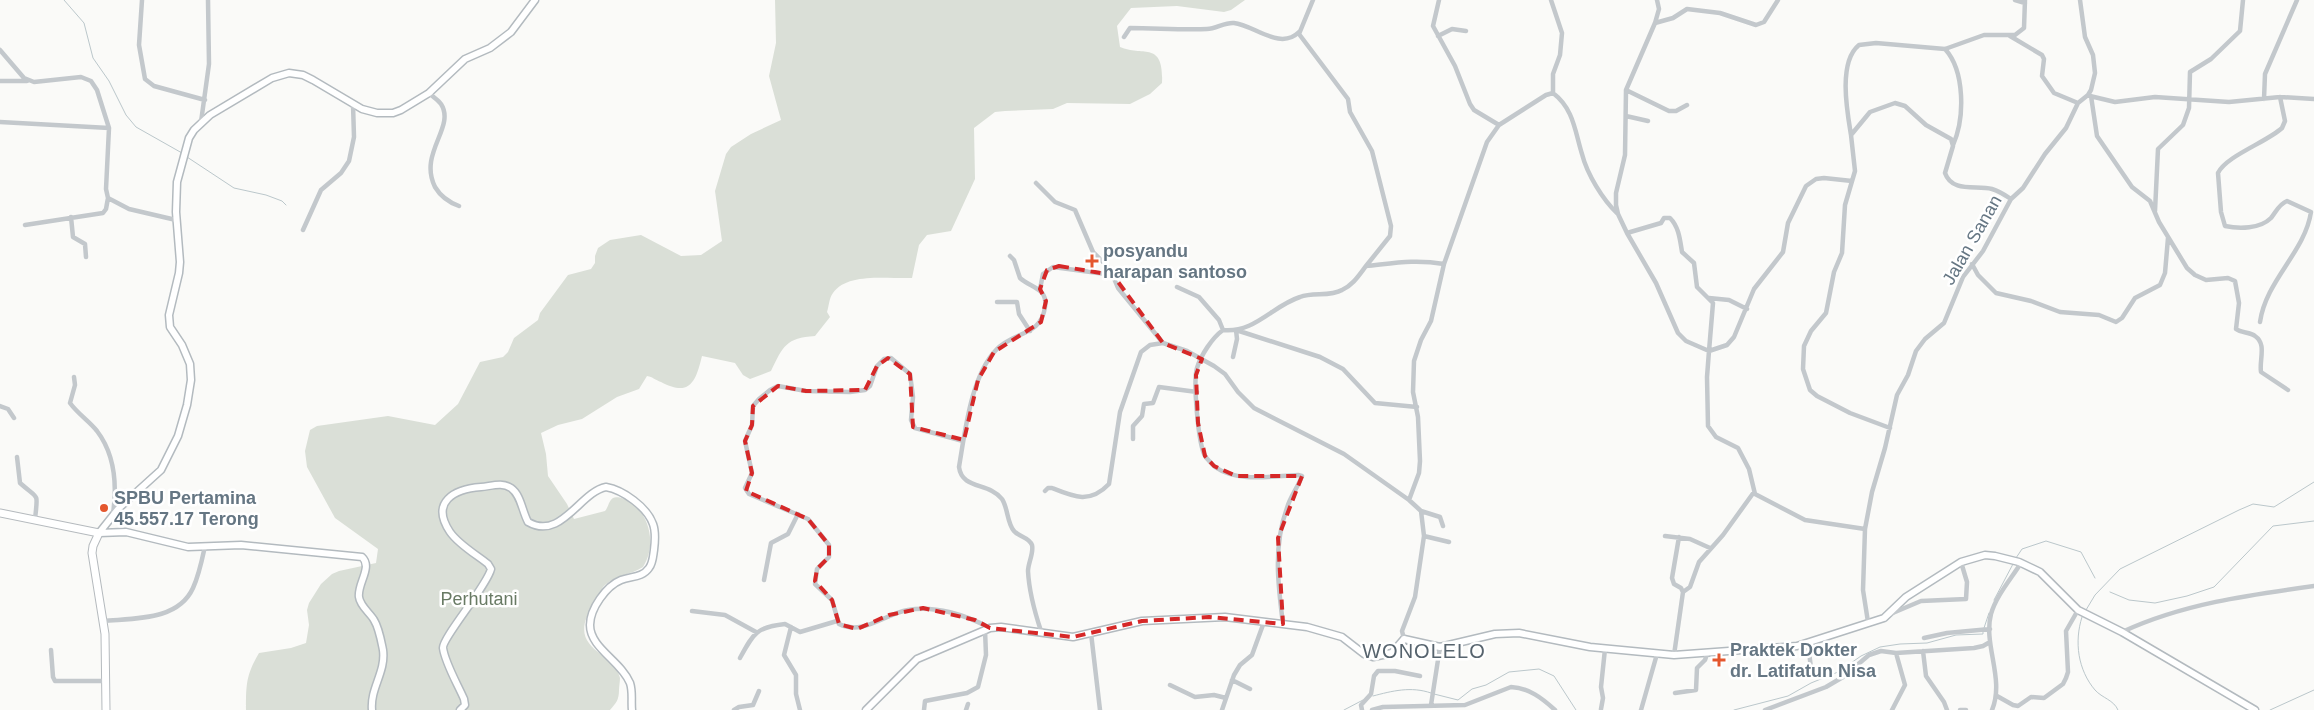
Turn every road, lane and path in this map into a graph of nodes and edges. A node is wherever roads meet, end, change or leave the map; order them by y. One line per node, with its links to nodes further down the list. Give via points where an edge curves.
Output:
1 (142, 0): 30 (street, via 139,46 145,79 154,86)
2 (208, 0): 30 (street, via 210,39)
3 (535, 0): 26 (main road, via 511,32 490,48 458,64)
4 (1313, 0): 15 (street)
5 (1439, 0): 18 (street, via 1433,24)
6 (1551, 0): 25 (street, via 1562,33 1560,55 1552,74)
7 (1657, 0): 14 (street)
8 (1778, 0): 14 (street, via 1764,22 1756,25 1720,13 1687,9 1673,18)
9 (2015, 0): 13 (street)
10 (2080, 0): 27 (street, via 2085,37 2094,63)
11 (2243, 0): 31 (street, via 2240,31 2211,59 2190,72)
12 (2297, 0): 29 (street, via 2265,74)
13 (2025, 2): 17 (street, via 2024,28 2020,33)
14 (1655, 22): 24 (street)
15 (1299, 32): 19 (street, via 1274,38 1250,26 1232,23 1207,29 1130,28); 61 (street, via 1347,97 1351,115 1372,151 1392,232)
16 (1466, 32): 18 (street, via 1452,29)
17 (2008, 35): 20 (street, via 1984,35); 33 (street, via 2042,55 2042,76 2054,93)
18 (1438, 36): 40 (street, via 1474,110)
19 (1124, 37)
20 (1945, 49): 42 (street, via 1876,43 1859,45 1854,49 1846,90); 43 (street, via 1960,75 1960,124)
21 (0, 50): 23 (street)
22 (0, 81): 23 (street)
23 (29, 81): 41 (street, via 41,83 85,78 97,90)
24 (1626, 90): 35 (street, via 1669,111); 36 (street)
25 (1553, 93): 40 (street); 50 (street, via 1569,111 1585,163 1604,200)
26 (429, 94): 34 (main road, via 393,113 377,113); 48 (street, via 442,106 444,124 432,152 430,173 438,192 448,202)
27 (2090, 96): 31 (street, via 2115,102 2148,97); 33 (street, Jalan Sanan); 49 (street, via 2098,136 2132,187 2150,201)
28 (2280, 97): 29 (street); 32 (street); 68 (street, via 2285,121 2282,128 2230,160 2218,173 2225,226 2264,223 2287,201 2311,212 2306,232 2263,305)
29 (2264, 99): 31 (street, via 2229,102)
30 (205, 100): 39 (street)
31 (2189, 100): 49 (street, via 2181,129 2158,149)
32 (2314, 100)
33 (2078, 103): 47 (street, Jalan Sanan, via 2063,133 2044,154 2023,188)
34 (354, 104): 39 (main road, via 303,75 289,73 272,78); 54 (street, via 354,137 349,160 341,173 321,190)
35 (1687, 105)
36 (1626, 116): 37 (street); 50 (street, via 1625,155 1616,198)
37 (1648, 121)
38 (0, 122): 41 (street)
39 (201, 122): 52 (main road, via 189,138 177,182)
40 (1499, 125): 59 (street, via 1487,142)
41 (109, 128): 46 (street)
42 (1851, 134): 43 (street, via 1875,108 1900,104 1926,125 1948,135); 44 (street, via 1855,172)
43 (1953, 146): 47 (street, via 1945,170 1951,183 1994,190)
44 (1852, 181): 67 (street, via 1824,178 1806,186 1788,223 1783,252 1754,289); 82 (street, via 1845,204 1842,253 1834,272 1826,313 1807,338 1802,356 1803,369 1810,390 1817,396)
45 (1036, 183): 62 (street, via 1055,202 1075,210 1090,248)
46 (108, 198): 51 (street, via 102,212); 52 (street, via 129,209)
47 (2011, 198): 60 (street, Jalan Sanan, via 1983,251)
48 (459, 206)
49 (2154, 212): 56 (street)
50 (1618, 214): 55 (street)
51 (71, 218): 53 (street); 58 (street, via 73,237 85,244)
52 (176, 220): 91 (main road, via 180,273 169,323 190,364 187,405 165,464 152,480)
53 (25, 225)
54 (303, 230)
55 (1627, 233): 65 (street, via 1670,218 1680,236 1682,252 1694,263 1697,287); 73 (street, via 1656,283 1678,332 1686,341)
56 (2168, 238): 60 (street, via 2165,273 2160,285 2139,294 2116,322 2098,315 2060,312 1996,293); 77 (street, via 2195,275 2206,280 2233,279 2239,303 2236,329 2260,340 2261,372)
57 (1010, 256): 64 (street, via 1020,278)
58 (86, 257)
59 (1444, 264): 61 (street, via 1401,260); 80 (street, via 1431,321 1420,340 1414,361)
60 (1972, 264): 82 (street, Jalan Sanan, via 1963,277 1944,324 1916,351 1897,395)
61 (1366, 266): 70 (street, via 1352,284 1341,291 1301,296 1248,327)
62 (1113, 275): 64 (street, via 1053,267 1043,274); 72 (street, via 1118,288)
63 (1177, 287): 69 (street, via 1198,295)
64 (1040, 289): 71 (street, via 1045,297 1044,314 1036,328)
65 (1709, 298): 67 (street, via 1728,300); 73 (street, via 1714,307)
66 (997, 302): 71 (street, via 1017,302 1019,314)
67 (1747, 309): 73 (street, via 1731,341)
68 (2260, 322)
69 (1223, 330): 70 (street); 75 (street)
70 (1236, 330): 74 (street); 80 (street, via 1332,363 1343,369 1375,403)
71 (1030, 331): 84 (street, via 998,348 982,370)
72 (1163, 343): 75 (street); 86 (street, via 1150,345 1141,352 1120,412 1109,484 1093,496 1079,498 1052,488)
73 (1709, 351): 87 (street, via 1708,426 1716,437 1738,448 1749,469)
74 (1233, 357)
75 (1202, 359): 78 (street, via 1197,368); 88 (street, via 1225,374 1254,408 1344,454)
76 (74, 377): 91 (street, via 70,404 99,433 113,466 116,490)
77 (2288, 390)
78 (1197, 392): 83 (street, via 1159,388 1153,403 1144,404 1142,416 1133,426); 117 (street, via 1202,446 1205,456 1214,466 1236,476 1302,476 1278,538)
79 (0, 406): 81 (street, via 8,409)
80 (1417, 407): 88 (street, via 1419,473)
81 (14, 418)
82 (1890, 428): 95 (street, Jalan Sanan)
83 (1133, 440)
84 (964, 441): 92 (street, via 915,428 911,420 910,374 891,358 880,361 866,390 774,388 753,406 752,425 745,441 752,473 746,488 749,494); 121 (street, via 959,467 962,478 995,492 1002,500 1013,530 1032,544 1029,577)
85 (18, 457): 93 (street, via 20,482 36,497)
86 (1045, 491)
87 (1754, 492): 95 (street, via 1805,520); 103 (street)
88 (1409, 500): 89 (street)
89 (1421, 511): 94 (street, via 1440,517); 98 (street)
90 (0, 513): 93 (main road)
91 (113, 514): 97 (main road)
92 (798, 514): 107 (street, via 788,534 771,543); 114 (street, via 808,519 829,545 829,557 817,569 815,581 832,600)
93 (35, 518): 96 (main road)
94 (1443, 526)
95 (1865, 529): 116 (street, Jalan Sanan, via 1864,590)
96 (87, 532): 97 (main road); 104 (main road)
97 (99, 533): 102 (main road, via 126,532 176,545); 104 (main road)
98 (1424, 536): 101 (street); 126 (street, via 1415,598 1402,631)
99 (1665, 536): 100 (street)
100 (1679, 537): 103 (street, via 1701,542); 109 (street, via 1672,578)
101 (1449, 542)
102 (205, 546): 113 (street, via 192,590 179,605 154,616); 154 (main road, via 236,544 324,552 358,556 366,561 358,596 378,626 384,665 372,694)
103 (1710, 548): 109 (street, via 1699,562 1690,587)
104 (92, 554): 113 (main road)
105 (1961, 562): 106 (main road, via 1985,555); 112 (main road, via 1906,597); 112 (street, via 1967,582 1966,600 1921,601)
106 (2020, 563): 110 (main road, via 2040,572); 120 (street, via 1994,607)
107 (764, 580)
108 (2314, 586): 123 (street, via 2191,607 2147,620)
109 (1683, 592): 136 (street)
110 (2078, 610): 123 (main road); 146 (street, via 2066,631 2068,672 2062,684 2044,698 2031,697 2018,706)
111 (692, 611): 122 (street, via 726,615)
112 (1888, 616): 116 (main road)
113 (103, 621): 141 (main road)
114 (836, 622): 118 (street, via 800,632); 119 (street, via 857,629 889,616 923,608 975,620)
115 (1264, 622): 117 (main road); 124 (main road, via 1217,617 1150,621); 140 (street, via 1256,648)
116 (1868, 622): 128 (main road)
117 (1283, 624): 126 (main road, via 1308,627 1342,638 1364,654 1373,656 1392,653)
118 (790, 627): 122 (street, via 783,624); 158 (street, via 784,655 796,675)
119 (987, 629): 121 (main road); 159 (main road, via 917,659); 160 (street, via 978,686 967,692 925,701)
120 (1989, 629): 125 (street); 127 (street)
121 (1041, 631): 124 (main road, via 1073,636)
122 (756, 632): 137 (street)
123 (2122, 632): 175 (main road)
124 (1091, 634): 162 (street)
125 (1924, 638)
126 (1404, 639): 129 (main road)
127 (1990, 642): 132 (street, via 1981,647); 146 (street)
128 (1808, 644): 135 (main road); 138 (street)
129 (1440, 646): 130 (main road, via 1519,632); 150 (street)
130 (1606, 649): 134 (main road); 152 (street)
131 (51, 650): 141 (street, via 55,681)
132 (1923, 651): 133 (street); 171 (street, via 1926,676)
133 (1896, 653): 149 (street, via 1881,651 1869,654 1835,682); 170 (street, via 1905,685)
134 (1657, 654): 136 (main road); 167 (street)
135 (1707, 654): 136 (main road); 145 (street, via 1697,668 1696,689)
136 (1674, 655)
137 (740, 658)
138 (1811, 668)
139 (1420, 676): 164 (street, via 1378,671)
140 (1232, 680): 143 (street); 147 (street)
141 (106, 681): 153 (main road)
142 (1170, 685): 147 (street, via 1195,697 1214,695)
143 (1250, 689)
144 (759, 691): 157 (street, via 753,705 739,706)
145 (1675, 693)
146 (1997, 696): 174 (street)
147 (1226, 698): 163 (street)
148 (968, 704): 161 (street)
149 (1786, 704): 168 (street); 169 (street)
150 (1433, 707): 151 (street); 165 (street)
151 (1459, 708): 166 (street, via 1504,689 1519,688 1536,694)
152 (1601, 709)
153 (106, 710)
154 (372, 710)
155 (460, 710): 156 (main road, via 465,704 464,699 443,650 444,640 460,621 491,569 451,533 444,520 445,506 448,497 464,488 496,484 504,484 515,491 528,522 539,526 557,522 596,491 606,487 622,493 650,518 655,541 649,569 612,586 590,620 591,636 615,660 630,684)
156 (632, 710)
157 (734, 710)
158 (800, 710)
159 (866, 710)
160 (924, 710)
161 (966, 710)
162 (1100, 710)
163 (1222, 710)
164 (1362, 710)
165 (1372, 710)
166 (1555, 710)
167 (1642, 710)
168 (1765, 710)
169 (1786, 710)
170 (1892, 710)
171 (1947, 710)
172 (1960, 710): 173 (street)
173 (1966, 710)
174 (1992, 710)
175 (2255, 710)

